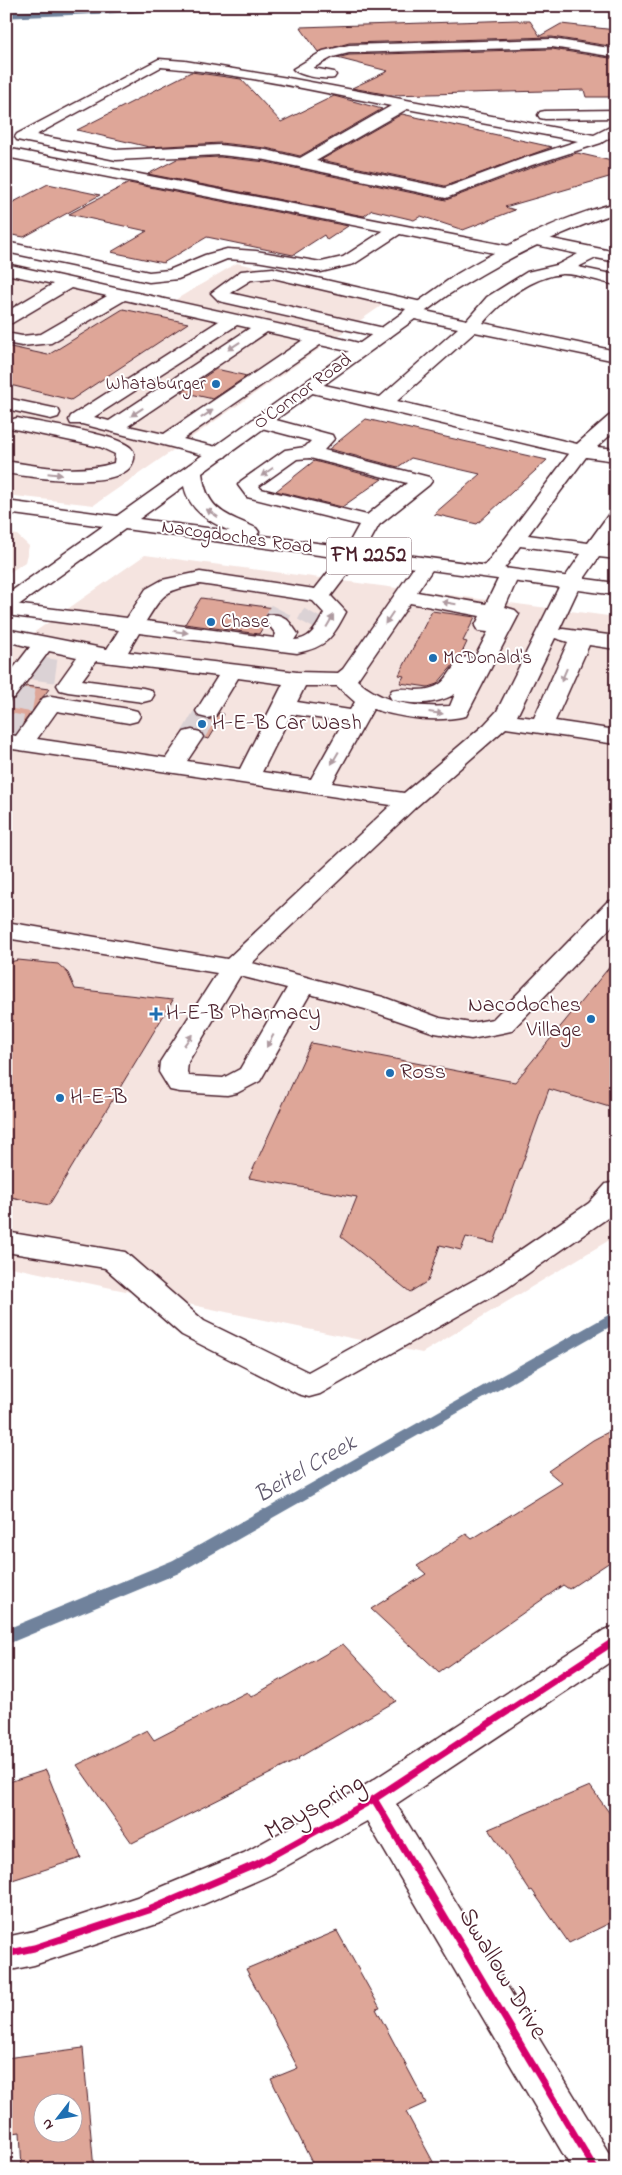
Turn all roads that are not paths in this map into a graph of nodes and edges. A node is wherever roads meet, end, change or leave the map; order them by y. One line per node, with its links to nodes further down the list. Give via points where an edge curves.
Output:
1 (616, 52): 2 (main road, via 552,43 349,49 328,54 300,69)
2 (347, 79)
3 (366, 82): 4 (main road)
4 (451, 98)
5 (403, 105): 8 (main road); 10 (main road); 10 (main road, via 194,66 159,63 22,138 116,155 220,150 266,155)
6 (616, 114): 7 (main road, via 540,114)
7 (616, 128): 8 (main road)
8 (596, 140): 10 (main road, via 446,193)
9 (6, 152): 12 (main road)
10 (301, 164)
11 (616, 208): 13 (main road, O'Connor Road)
12 (397, 229): 14 (main road, via 348,261 320,267 227,254 172,275 149,277); 15 (main road)
13 (533, 240): 15 (main road, O'Connor Road); 16 (main road)
14 (6, 247)
15 (509, 251): 23 (main road, O'Connor Road)
16 (594, 252): 17 (main road); 19 (main road)
17 (616, 257)
18 (6, 269): 21 (main road)
19 (563, 269): 20 (main road); 27 (main road, via 533,276 493,301)
20 (616, 280)
21 (68, 283): 22 (main road); 24 (main road)
22 (122, 294): 25 (main road); 29 (main road, via 46,338 22,341)
23 (416, 310): 27 (main road); 28 (main road, O'Connor Road); 28 (main road, via 274,273 246,275 219,294)
24 (6, 319)
25 (234, 319): 26 (main road); 37 (main road)
26 (264, 326): 30 (main road); 41 (main road, one-way to 41)
27 (472, 326): 32 (main road); 35 (main road)
28 (384, 333): 31 (main road, O'Connor Road)
29 (6, 338)
30 (318, 338): 31 (main road); 42 (main road, one-way to 30)
31 (362, 350): 33 (main road, O'Connor Road)
32 (616, 356)
33 (310, 387): 35 (main road); 39 (main road, O'Connor Road)
34 (6, 403): 36 (main road)
35 (384, 403): 43 (main road)
36 (38, 410): 37 (main road); 40 (main road)
37 (78, 420): 41 (main road)
38 (616, 420): 43 (main road)
39 (260, 422): 44 (main road, via 325,439); 45 (main road, O'Connor Road)
40 (11, 427): 47 (main road, one-way to 40, via 72,476 101,474 122,467 125,458 124,451 106,443)
41 (113, 428): 42 (main road)
42 (167, 441): 45 (main road)
43 (581, 451): 46 (main road); 53 (main road)
44 (310, 452): 51 (main road, via 422,482); 51 (main road, one-way to 51, via 292,454 248,485 254,493)
45 (218, 453): 48 (main road, O'Connor Road)
46 (616, 455)
47 (6, 467)
48 (192, 472): 52 (main road, O'Connor Road); 54 (main road, one-way to 48, via 205,508 197,495)
49 (6, 508): 52 (main road, Nacogdoches Road / FM 2252)
50 (616, 518): 55 (main road)
51 (371, 522): 57 (main road)
52 (121, 523): 54 (main road, Nacogdoches Road / FM 2252); 63 (main road, O'Connor Road)
53 (516, 538): 55 (main road); 59 (main road)
54 (271, 543): 57 (main road, Nacogdoches Road / FM 2252)
55 (593, 550): 56 (main road); 60 (main road)
56 (616, 553)
57 (354, 554): 58 (main road, Nacogdoches Road / FM 2252); 66 (main road)
58 (426, 564): 59 (main road, Nacogdoches Road / FM 2252); 62 (main road)
59 (500, 574): 60 (main road, Nacogdoches Road / FM 2252); 65 (main road)
60 (571, 583): 61 (main road, Nacogdoches Road / FM 2252); 68 (main road)
61 (616, 589)
62 (404, 596): 65 (main road, one-way to 62); 80 (main road, one-way to 80, via 351,674)
63 (6, 605)
64 (6, 609): 67 (main road)
65 (494, 610): 80 (main road, one-way to 65, via 407,710 445,714 458,711 508,614)
66 (298, 616): 67 (main road, one-way to 66); 67 (main road, via 200,578 170,584 153,593)
67 (133, 626): 74 (main road)
68 (546, 632): 70 (main road); 84 (main road)
69 (6, 636): 71 (main road)
70 (581, 638): 72 (main road); 85 (main road, one-way to 85)
71 (44, 643): 73 (main road); 78 (main road)
72 (616, 643)
73 (90, 653): 74 (main road); 82 (main road)
74 (114, 656): 75 (main road)
75 (166, 663): 76 (main road); 79 (main road)
76 (232, 671): 77 (main road); 83 (main road)
77 (297, 679): 80 (main road); 81 (main road)
78 (18, 683)
79 (143, 695): 82 (main road); 87 (main road)
80 (356, 697): 81 (main road); 92 (main road, one-way to 92)
81 (284, 706): 91 (main road)
82 (42, 708): 87 (main road); 87 (main road)
83 (207, 711)
84 (501, 720): 85 (main road); 93 (main road)
85 (545, 720): 86 (main road); 89 (main road)
86 (616, 724)
87 (116, 735): 90 (main road)
88 (192, 737): 90 (main road)
89 (616, 738)
90 (173, 765): 91 (main road)
91 (248, 776): 92 (main road)
92 (318, 787): 93 (main road)
93 (409, 801): 96 (main road)
94 (616, 907): 97 (main road, via 502,1025 472,1032 435,1025 374,1003)
95 (6, 930): 96 (main road)
96 (233, 967): 97 (main road); 97 (main road, one-way to 96, via 250,1075 228,1087 180,1084 173,1072 174,1062)
97 (303, 984)
98 (616, 1191): 99 (main road, via 599,1210 496,1281 309,1386 192,1328 114,1259)
99 (6, 1242)
100 (616, 1640): 101 (main road, Mayspring)
101 (374, 1799): 102 (main road, Mayspring, via 256,1864 149,1910); 103 (main road, Swallow Drive)
102 (6, 1954)
103 (595, 2169)

